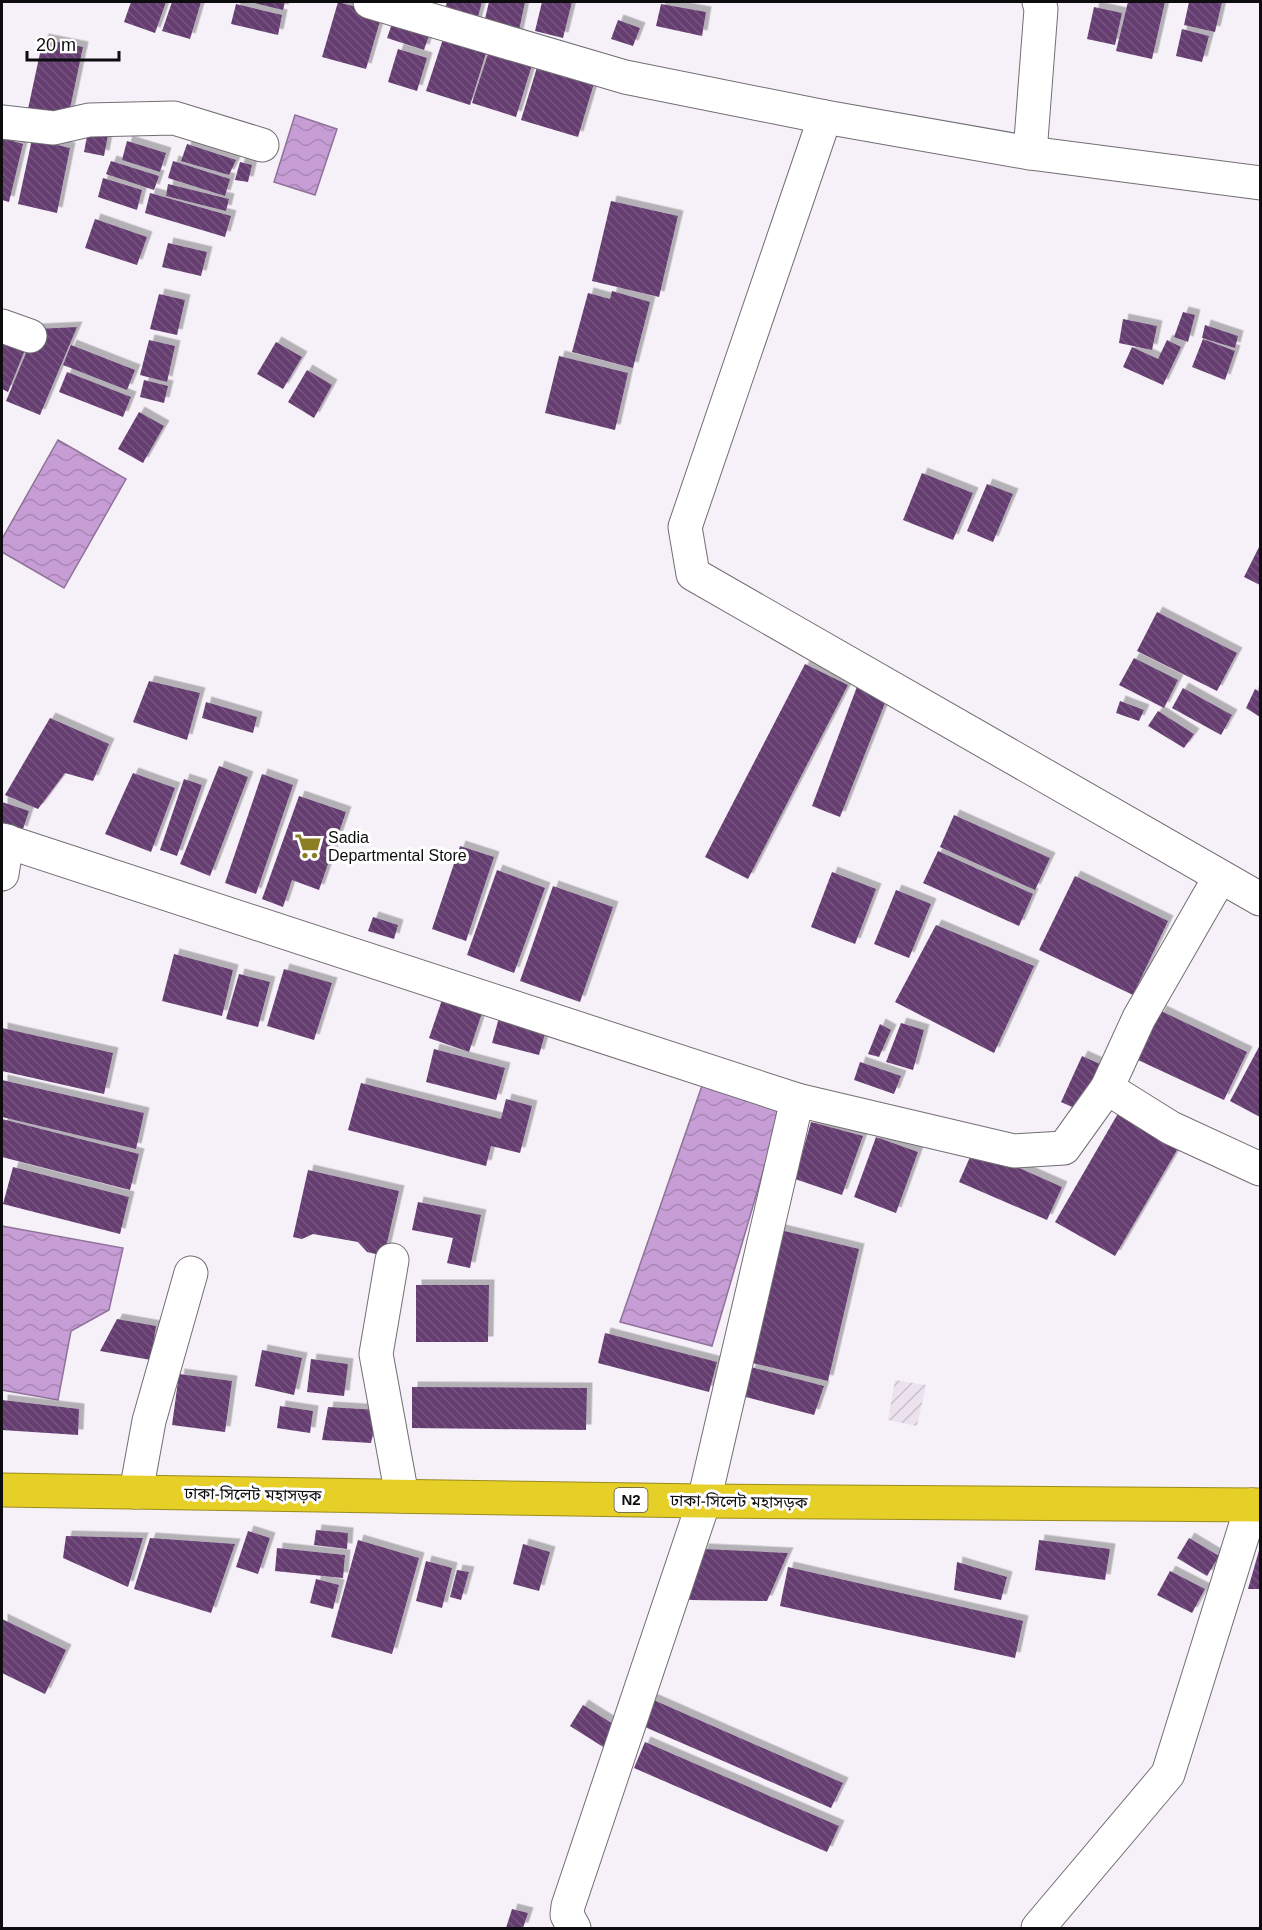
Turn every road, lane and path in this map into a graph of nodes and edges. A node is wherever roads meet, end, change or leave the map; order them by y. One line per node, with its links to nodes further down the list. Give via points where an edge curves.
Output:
1 (370, 2): 3 (street, via 625,77)
2 (1040, 2): 6 (street)
3 (825, 117): 6 (street); 10 (street, via 684,526 693,574)
4 (2, 122): 5 (street, via 54,128 88,120 174,118)
5 (262, 145)
6 (1030, 153): 7 (street)
7 (1260, 183)
8 (4, 841): 9 (street); 13 (street)
9 (2, 874)
10 (1220, 877): 11 (street); 12 (street, via 1139,1018)
11 (1260, 899)
12 (1107, 1088): 13 (street, via 1064,1148 1014,1151); 14 (street, via 1171,1128)
13 (797, 1100): 20 (street)
14 (1260, 1169)
15 (392, 1260): 19 (street, via 376,1354)
16 (191, 1273): 18 (street, via 149,1421)
17 (2, 1490): 18 (highway, ঢাকা-সিলেট মহাসড়ক / N2)
18 (136, 1492): 19 (highway, ঢাকা-সিলেট মহাসড়ক / N2)
19 (402, 1496): 20 (highway, ঢাকা-সিলেট মহাসড়ক / N2)
20 (704, 1501): 21 (highway, ঢাকা-সিলেট মহাসড়ক / N2); 22 (street, via 568,1905 567,1915)
21 (1256, 1505): 23 (street, via 1168,1774)
22 (574, 1929)
23 (1038, 1929)

